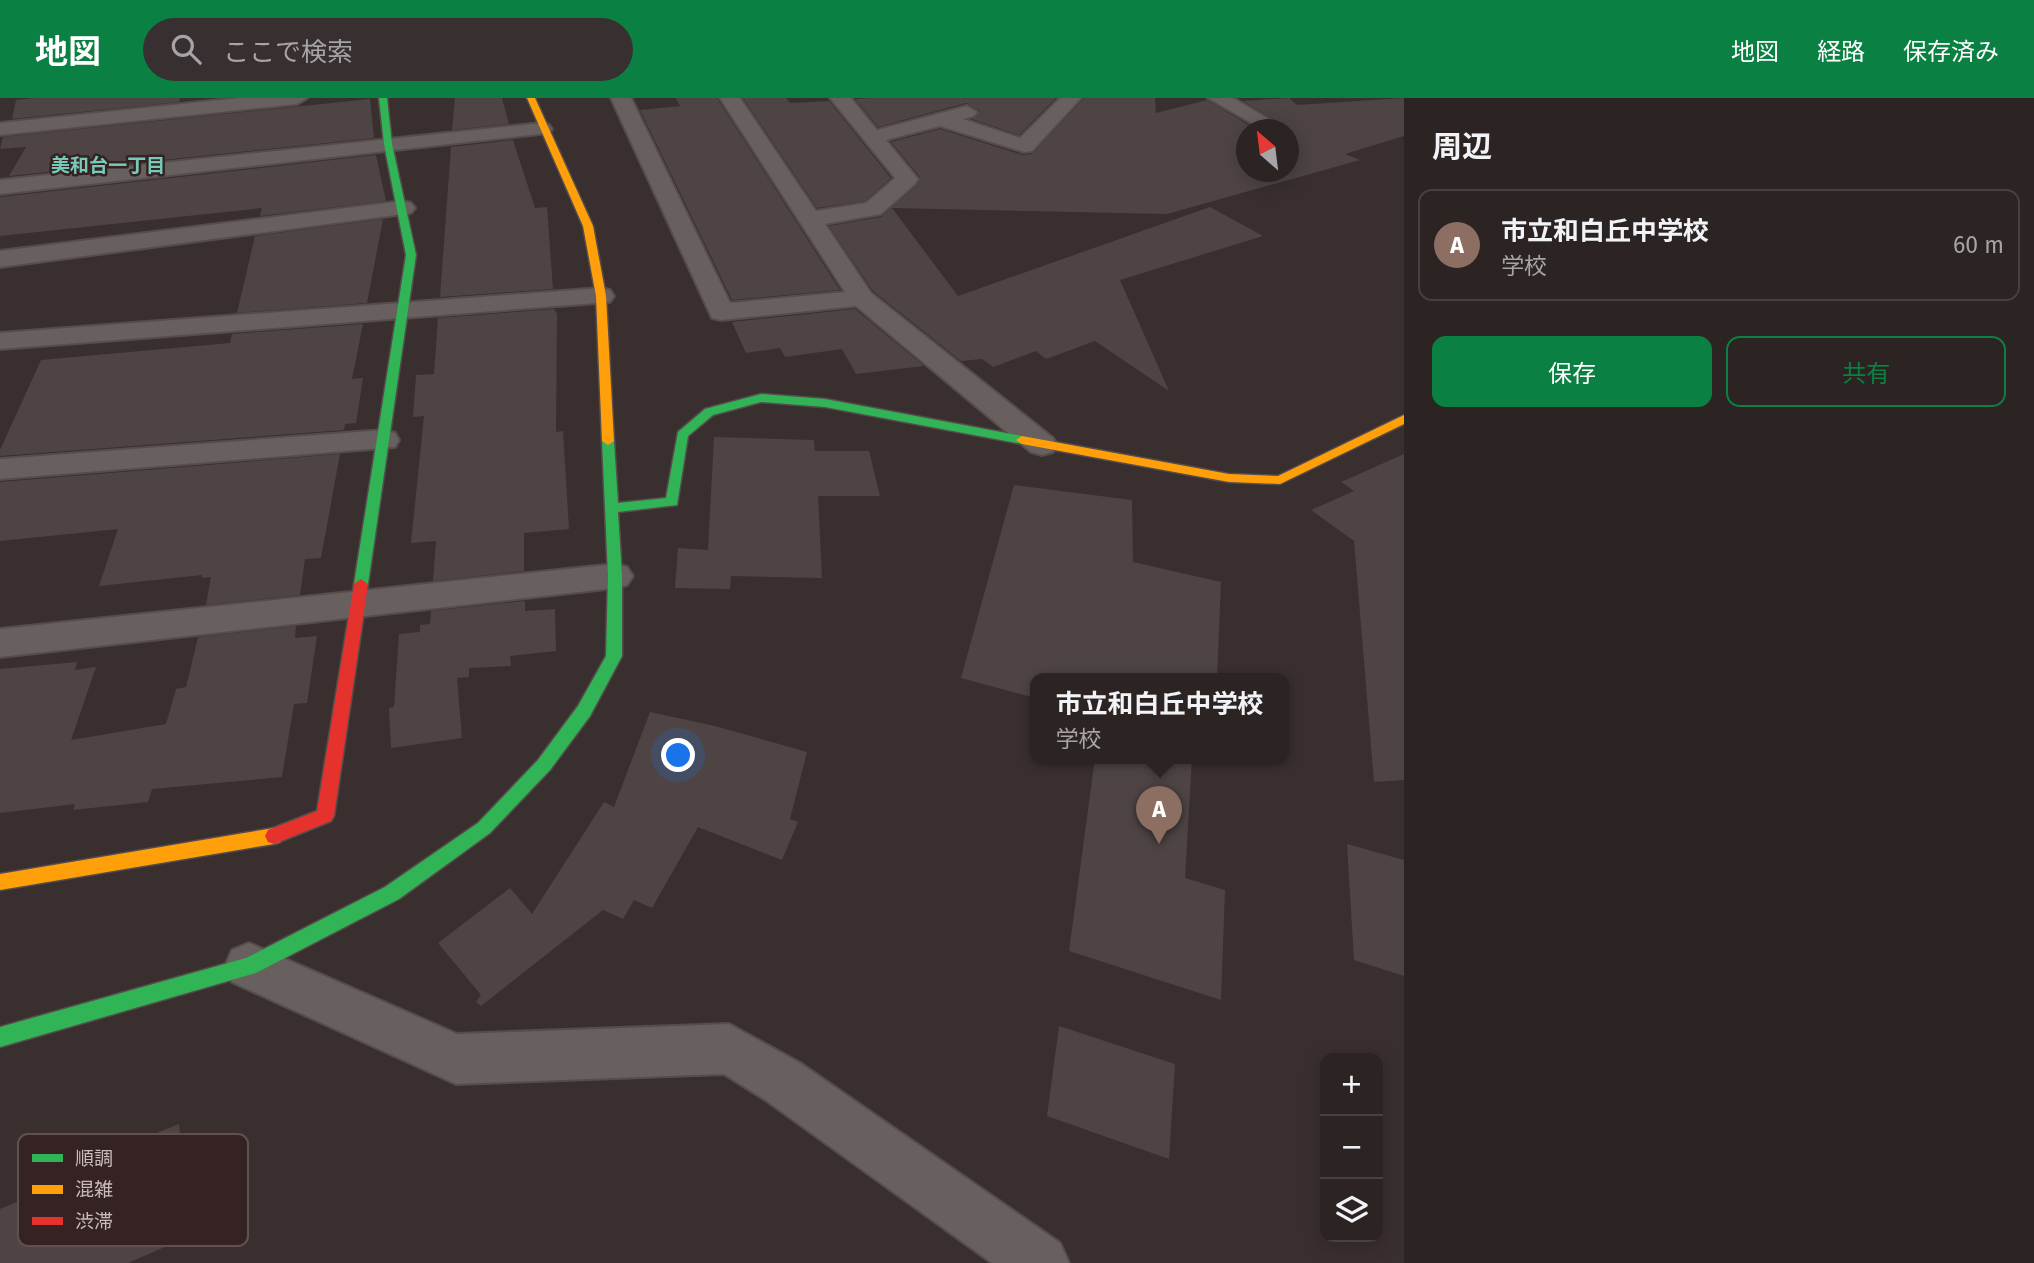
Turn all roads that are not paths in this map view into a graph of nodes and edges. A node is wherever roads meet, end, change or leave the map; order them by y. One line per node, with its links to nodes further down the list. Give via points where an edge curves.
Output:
1 (297, 98): 12 (street)
2 (383, 98): 15 (street)
3 (531, 98): 13 (street)
4 (621, 98): 21 (street, via 721,312)
5 (730, 98): 18 (street)
6 (840, 98): 14 (street)
7 (953, 98): 10 (street, via 967,111)
8 (1071, 98): 10 (street, via 1024,146)
9 (1218, 98): 11 (street)
10 (941, 119): 14 (street)
11 (1258, 119)
12 (0, 129)
13 (542, 129): 15 (street); 20 (street, via 588,226)
14 (874, 137): 18 (street, via 907,179 873,209)
15 (388, 144): 16 (street); 17 (street)
16 (0, 187)
17 (403, 208): 19 (street); 22 (street, via 411,255)
18 (808, 219): 21 (street)
19 (0, 259)
20 (601, 296): 22 (street); 28 (street)
21 (862, 298): 26 (street)
22 (405, 309): 23 (street); 25 (street)
23 (0, 341)
24 (1404, 419): 26 (street, via 1280,480 1229,478)
25 (384, 440): 27 (street); 30 (street)
26 (1042, 444): 28 (street, via 824,403 761,398 709,412 682,435 673,502)
27 (0, 469)
28 (612, 508): 29 (street)
29 (615, 576): 30 (street); 33 (street, via 614,656 584,711 544,765 484,828 392,893)
30 (360, 603): 31 (street); 32 (street, via 325,816 284,834)
31 (0, 643)
32 (0, 882)
33 (249, 966): 34 (street); 35 (street, via 456,1059 729,1049 782,1081)
34 (0, 1037)
35 (1040, 1263)

